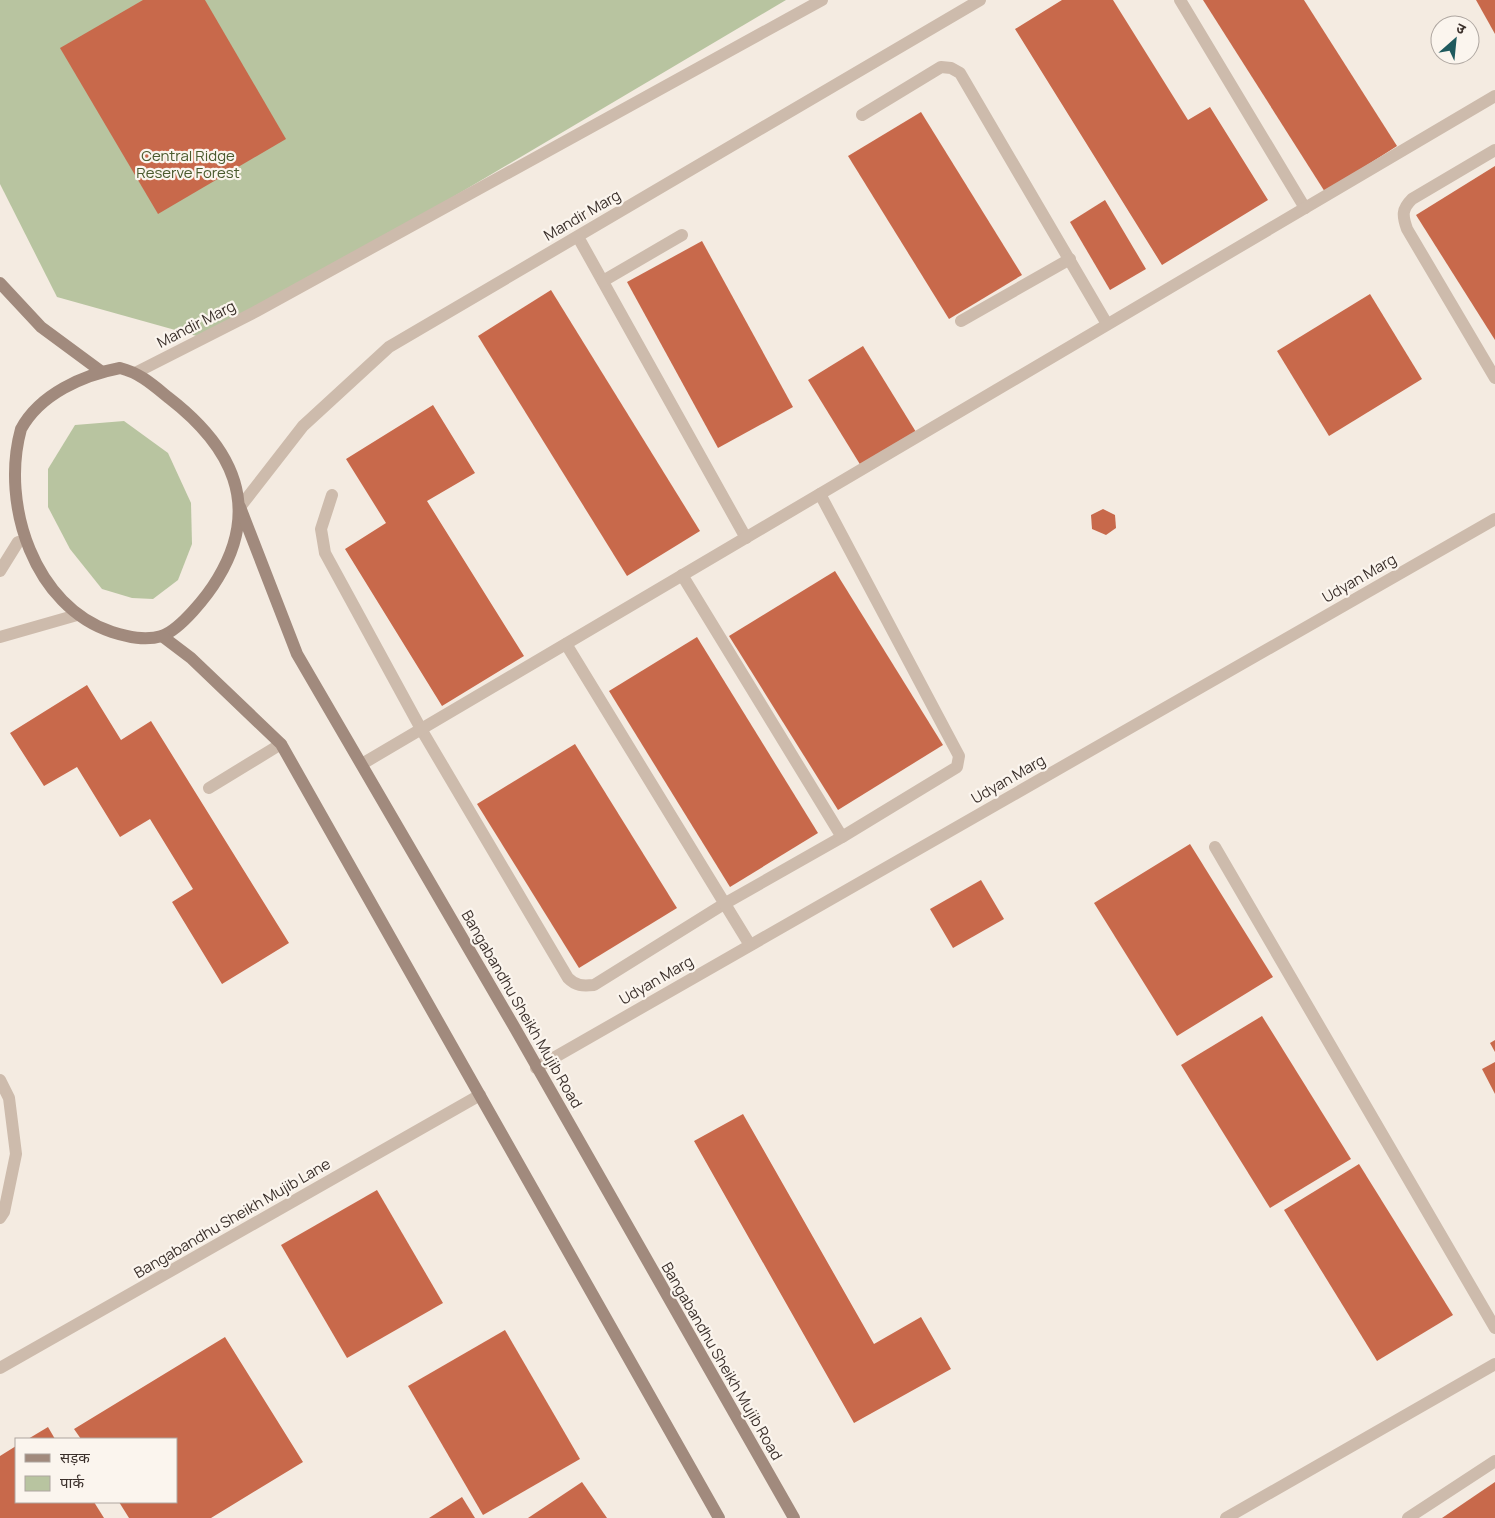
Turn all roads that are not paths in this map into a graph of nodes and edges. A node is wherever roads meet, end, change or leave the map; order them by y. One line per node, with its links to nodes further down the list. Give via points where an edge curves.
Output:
1 (822, 0): 16 (street, Mandir Marg, via 256,312)
2 (980, 0): 9 (street, Mandir Marg)
3 (1180, 0): 7 (street)
4 (1495, 96): 7 (street)
5 (862, 115): 10 (street, via 941,67 960,73)
6 (1495, 150): 17 (street, via 1412,199 1404,207 1402,217)
7 (1305, 208): 14 (street)
8 (682, 235): 11 (street)
9 (578, 237): 11 (street); 20 (street, Mandir Marg, via 389,347 303,426)
10 (1070, 259): 13 (street); 14 (street)
11 (602, 281): 22 (street)
12 (0, 283): 15 (main road, via 41,327)
13 (961, 321)
14 (1107, 324): 18 (street)
15 (102, 372): 16 (main road, via 120,368); 23 (main road, via 56,392 36,408 21,428 10,451 6,476 6,498)
16 (137, 372): 20 (main road, Bangabandhu Sheikh Mujib Road, via 182,408 210,436 230,469)
17 (1495, 378)
18 (820, 494): 22 (street); 34 (street, via 959,756 958,767 949,774)
19 (332, 495): 30 (street, via 321,530 324,553)
20 (240, 507): 28 (main road, via 235,538 212,588 187,617); 32 (main road, Bangabandhu Sheikh Mujib Road, via 296,654)
21 (1495, 519): 37 (street, Udyan Marg)
22 (746, 538): 25 (street)
23 (18, 542): 24 (street); 26 (main road, via 44,586)
24 (0, 572)
25 (682, 575): 29 (street); 34 (street)
26 (77, 615): 27 (street); 28 (main road, via 99,628 132,639)
27 (0, 636)
28 (162, 636): 31 (main road, via 191,658)
29 (566, 644): 30 (street); 36 (street)
30 (420, 729): 32 (street); 36 (street, via 568,978 575,984 594,985)
31 (281, 744): 33 (street); 40 (main road)
32 (362, 764): 38 (main road, Bangabandhu Sheikh Mujib Road)
33 (209, 788)
34 (842, 838): 36 (street)
35 (1215, 847): 42 (street)
36 (724, 904): 37 (street)
37 (750, 945): 38 (street, Udyan Marg)
38 (536, 1068): 47 (main road, Bangabandhu Sheikh Mujib Road)
39 (0, 1080): 41 (street, via 9,1098 16,1154)
40 (480, 1095): 44 (street, Bangabandhu Sheikh Mujib Lane); 46 (main road)
41 (0, 1218)
42 (1495, 1328)
43 (1495, 1364): 48 (street)
44 (0, 1368)
45 (1495, 1461): 49 (street)
46 (720, 1518)
47 (794, 1518)
48 (1226, 1518)
49 (1408, 1518)

